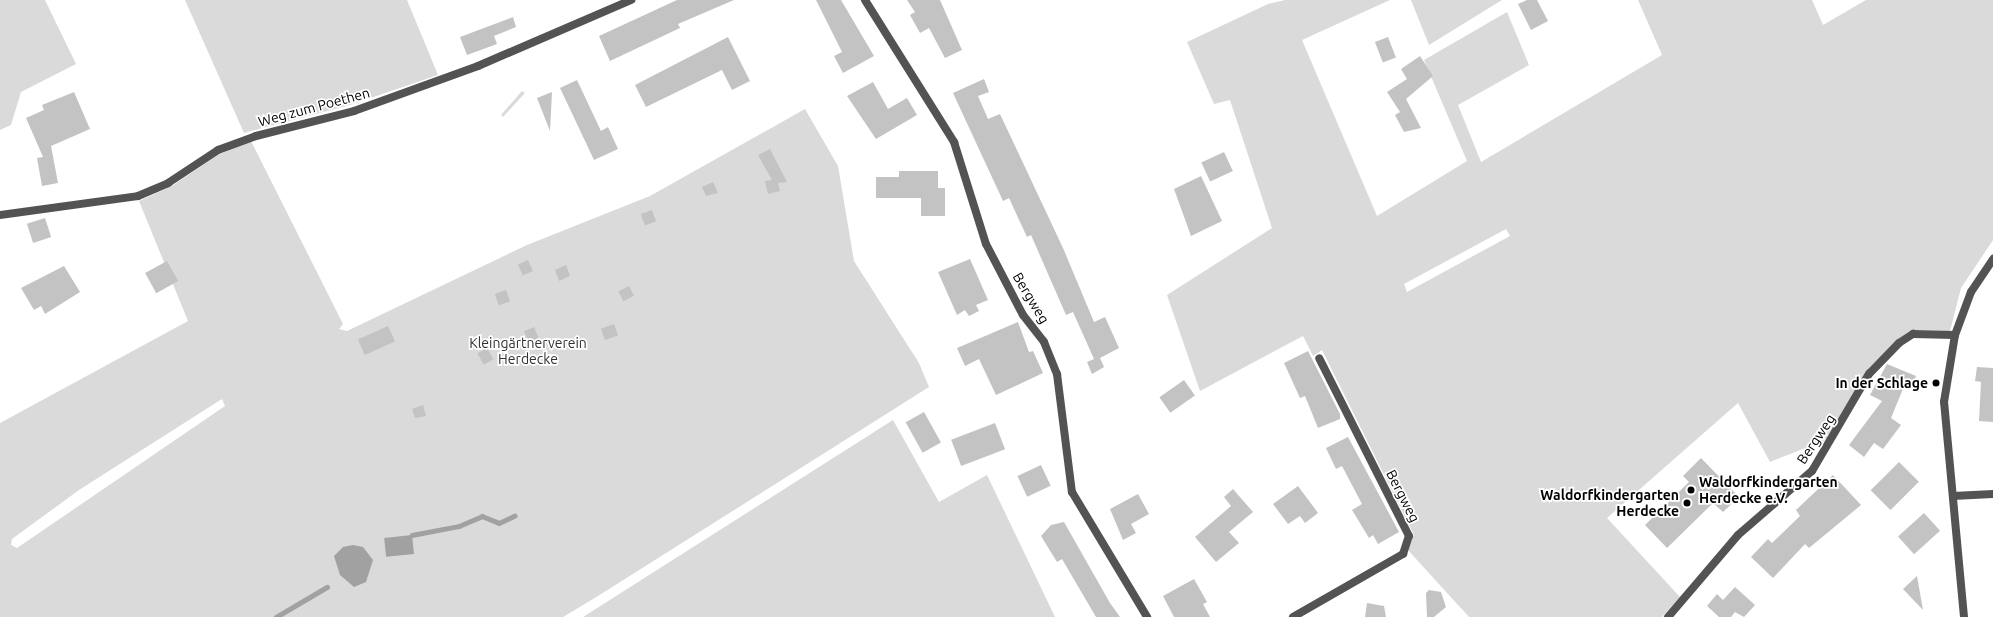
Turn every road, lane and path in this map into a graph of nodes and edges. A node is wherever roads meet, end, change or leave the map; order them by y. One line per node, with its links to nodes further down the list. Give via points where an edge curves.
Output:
1 (631, 0): 3 (street, Weg zum Poethen, via 478,66 354,111 256,136 218,150 168,183 138,196)
2 (865, 0): 9 (street, Bergweg, via 954,142 986,244 1022,315 1044,342 1057,374 1072,492)
3 (0, 215)
4 (1993, 259): 5 (street, via 1971,292)
5 (1955, 335): 8 (street, via 1944,402); 11 (street, Bergweg, via 1913,334 1899,343 1869,374 1812,471 1738,535)
6 (1319, 358): 10 (street, Bergweg, via 1409,536 1403,554)
7 (1993, 494): 8 (street)
8 (1953, 496): 12 (street)
9 (1147, 617)
10 (1293, 617)
11 (1668, 617)
12 (1964, 617)

